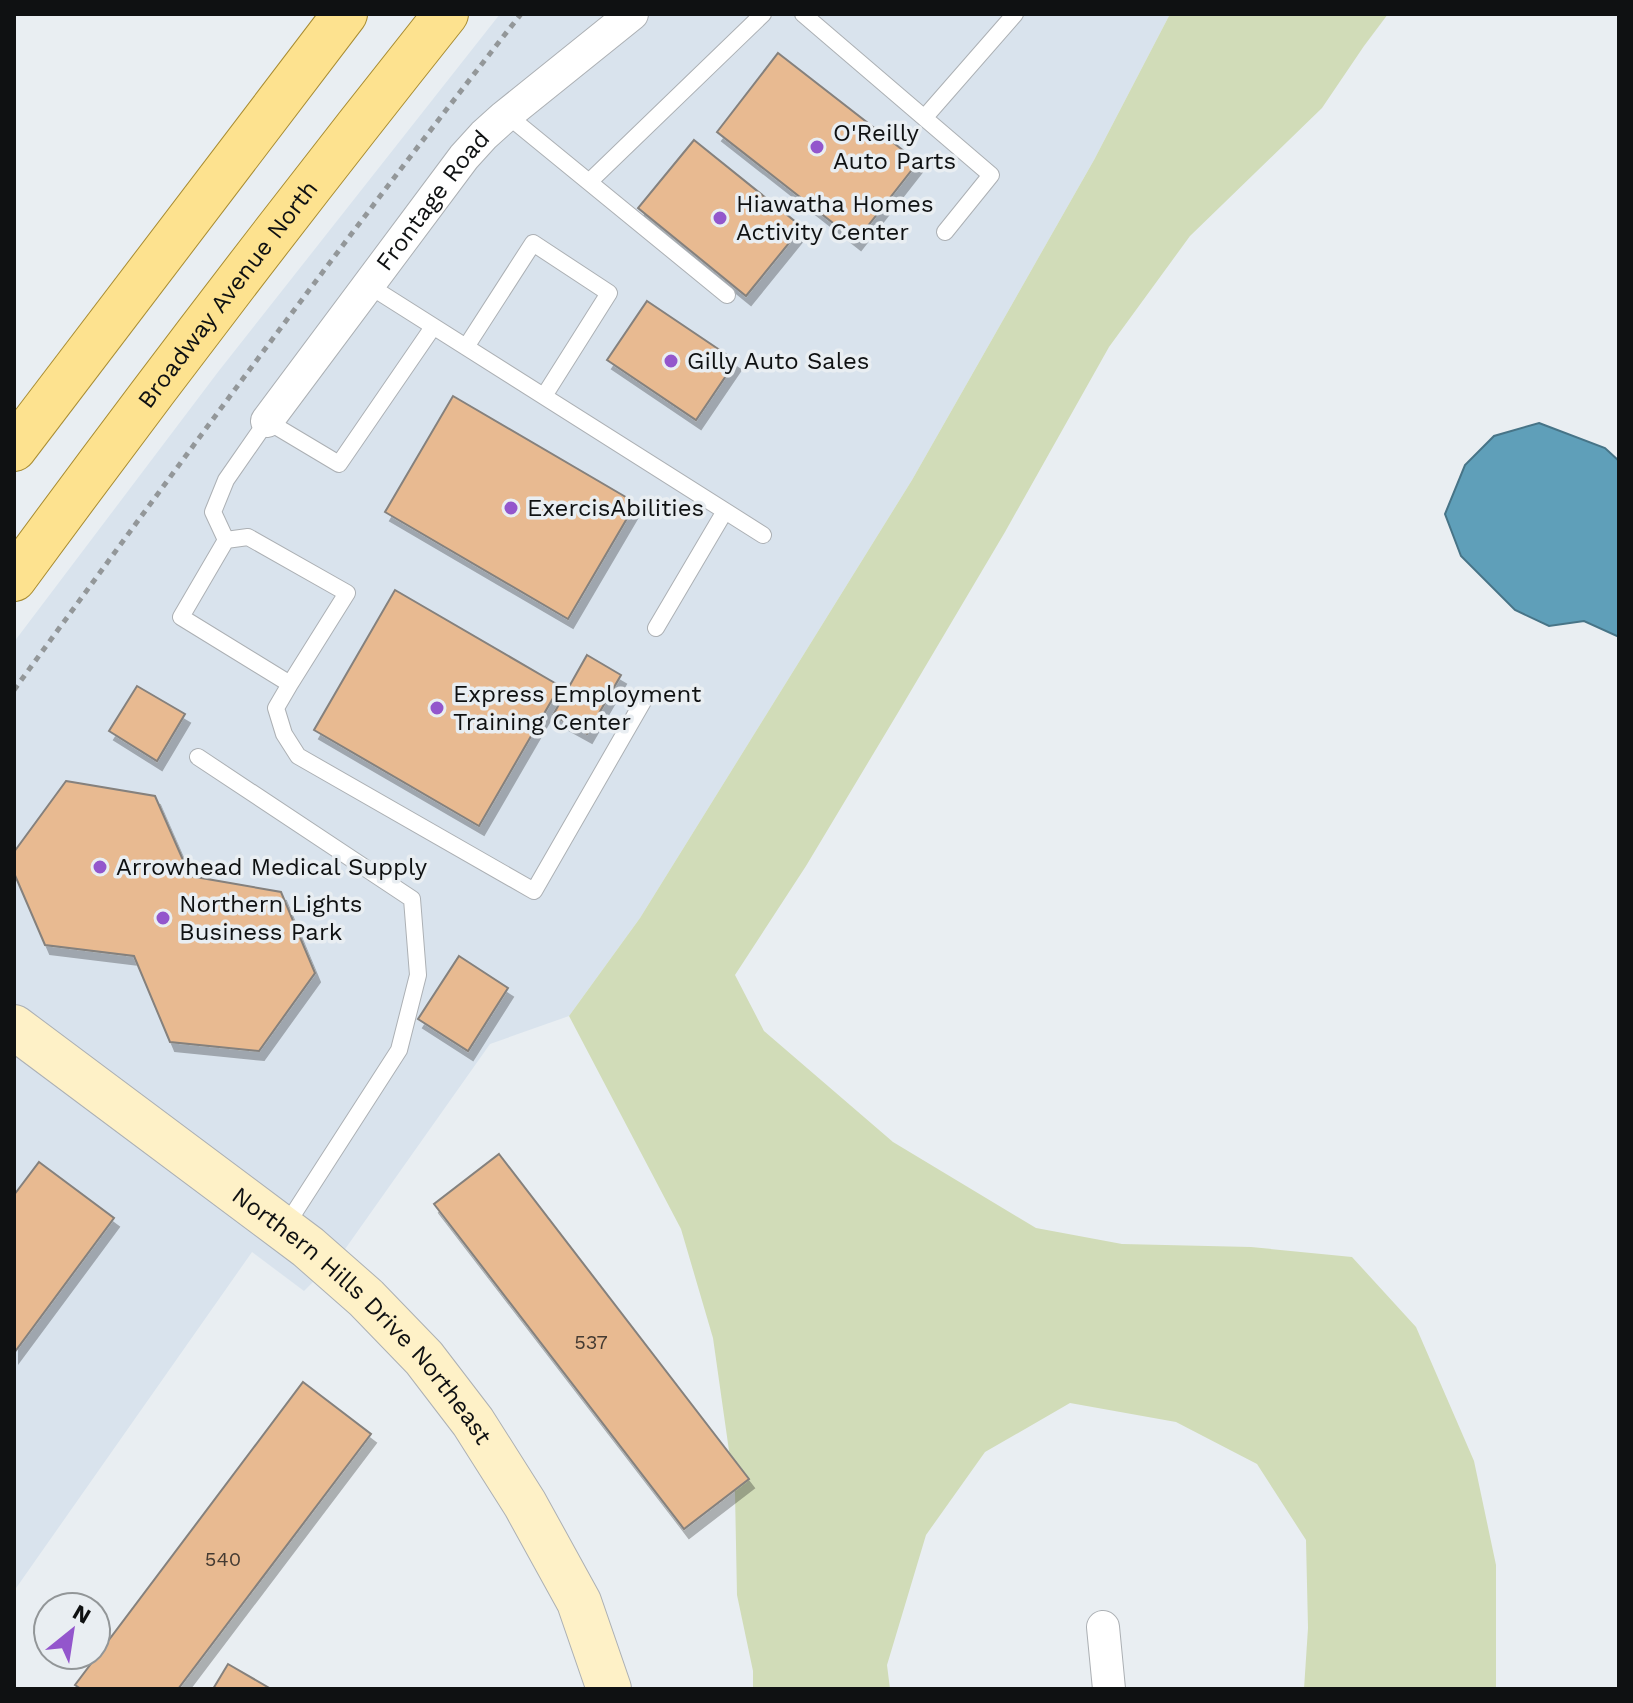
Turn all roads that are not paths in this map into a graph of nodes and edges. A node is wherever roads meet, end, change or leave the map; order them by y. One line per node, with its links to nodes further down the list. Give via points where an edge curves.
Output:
1 (345, 14): 17 (main road)
2 (446, 14): 21 (main road, Broadway Avenue North)
3 (632, 14): 7 (street, Frontage Road)
4 (763, 14): 9 (lane)
5 (803, 14): 8 (lane)
6 (1015, 14): 8 (lane)
7 (507, 115): 9 (lane); 11 (street, Frontage Road, via 464,157)
8 (925, 117): 10 (lane, via 991,175)
9 (589, 182): 12 (lane)
10 (945, 232)
11 (368, 285): 13 (lane); 16 (street, Frontage Road)
12 (727, 295)
13 (433, 327): 14 (lane); 16 (lane, via 339,464)
14 (466, 347): 15 (lane); 15 (lane, via 533,243 609,293)
15 (544, 396): 18 (lane)
16 (267, 421): 20 (lane, via 226,480 213,512)
17 (14, 449)
18 (725, 511): 19 (lane); 22 (lane)
19 (763, 535)
20 (226, 540): 23 (lane, via 181,617); 23 (lane, via 248,537 347,593)
21 (14, 579)
22 (656, 628)
23 (290, 684): 24 (lane, via 276,708 298,756 534,891)
24 (645, 698)
25 (198, 757): 27 (lane, via 412,899 418,975 399,1050)
26 (14, 1027): 27 (street, Northern Hills Drive Northeast)
27 (284, 1229): 29 (street, Northern Hills Drive Northeast, via 424,1358 473,1422 579,1602)
28 (1103, 1627): 30 (street)
29 (609, 1689)
30 (1109, 1689)

